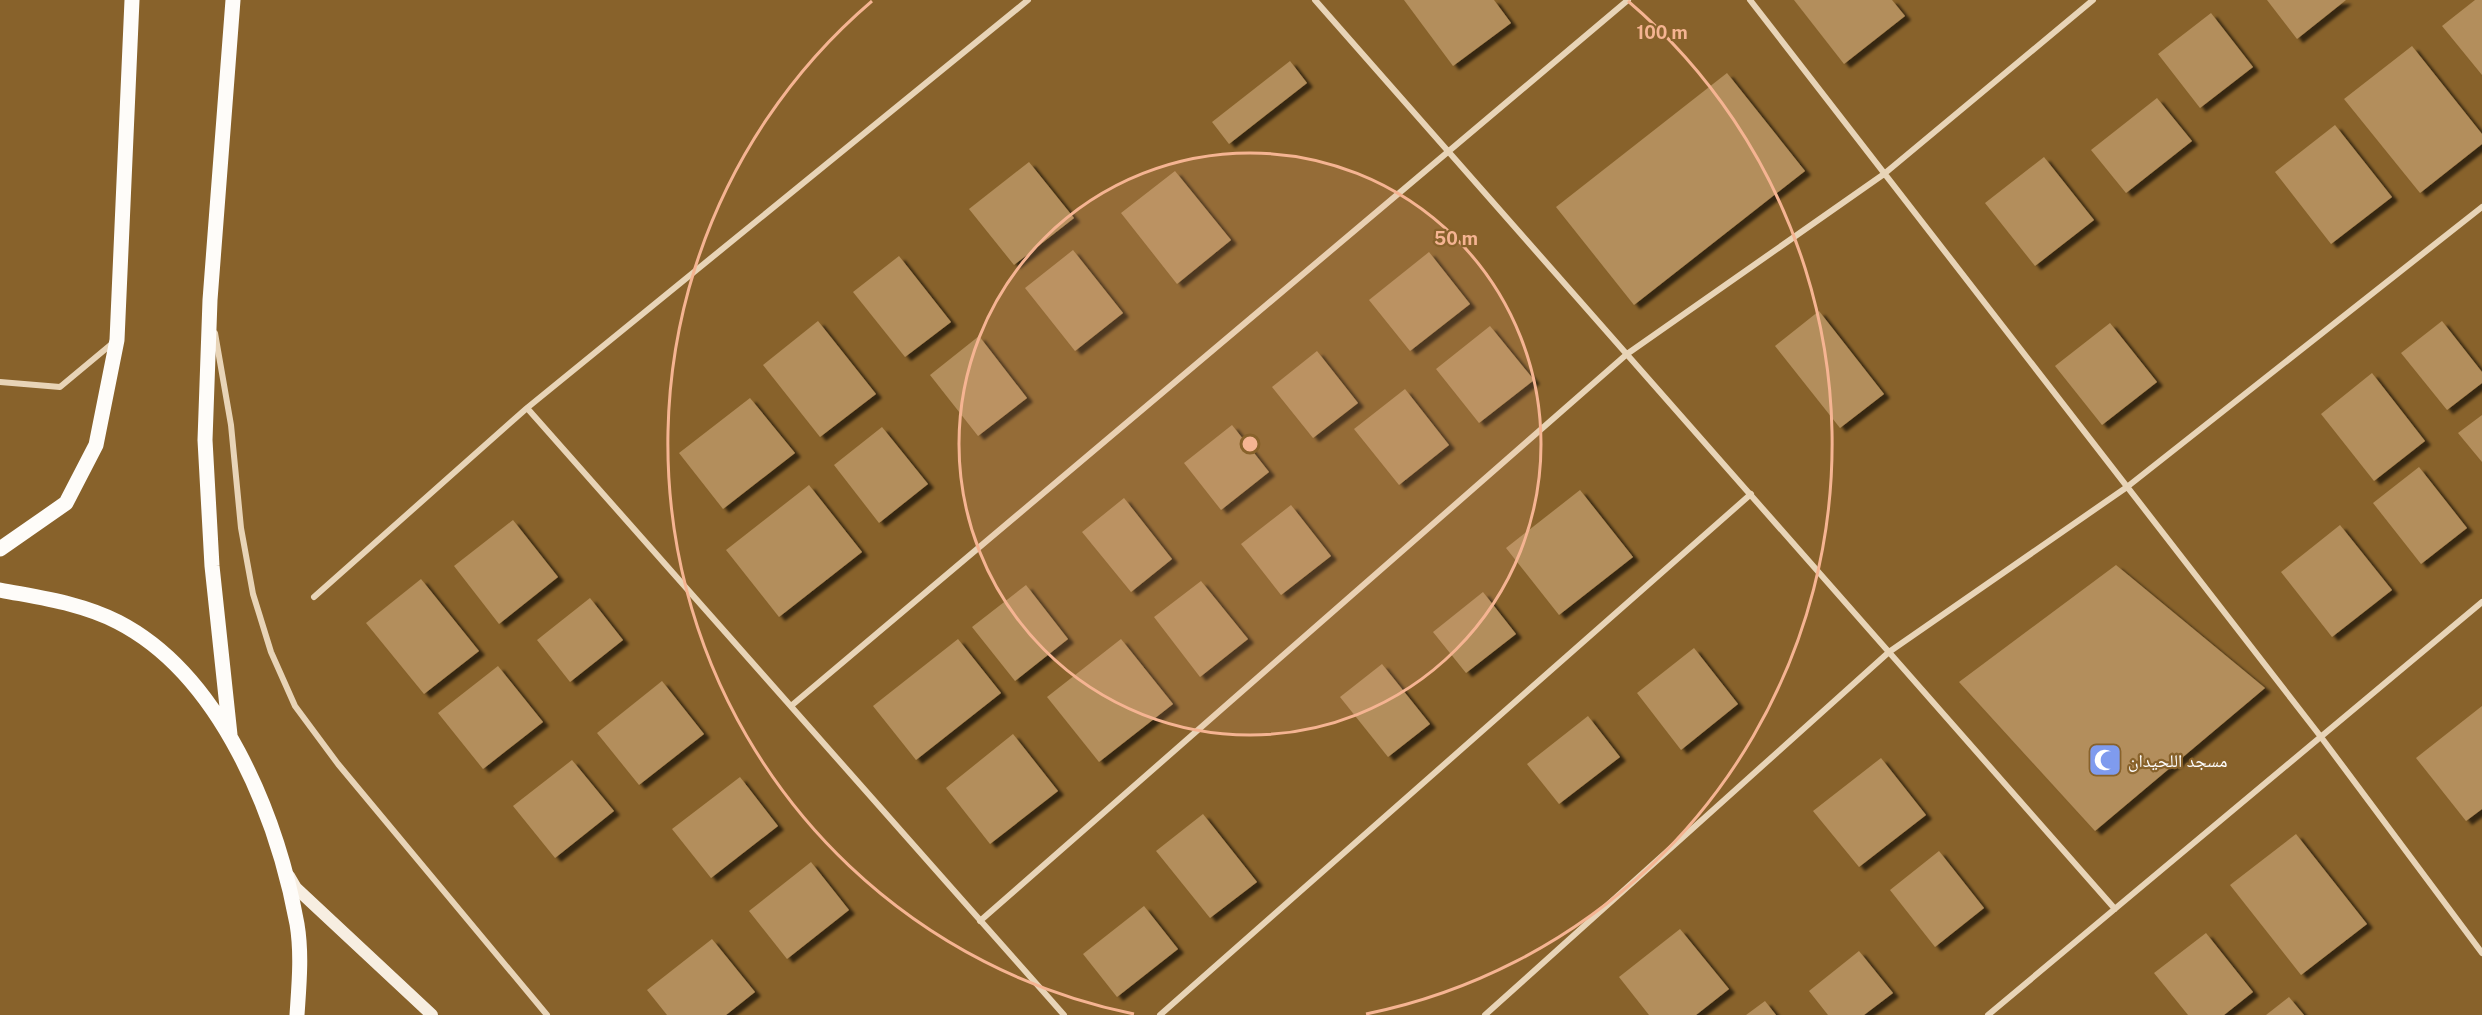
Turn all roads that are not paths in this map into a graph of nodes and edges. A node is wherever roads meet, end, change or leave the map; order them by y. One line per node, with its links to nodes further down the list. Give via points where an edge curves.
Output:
1 (132, 0): 12 (main road)
2 (233, 0): 11 (main road)
3 (1028, 0): 15 (street)
4 (1315, 0): 8 (street)
5 (1628, 0): 8 (street)
6 (1750, 0): 9 (street)
7 (2093, 0): 9 (street)
8 (1449, 152): 13 (street); 23 (street)
9 (1884, 174): 13 (street); 16 (street)
10 (2482, 207): 16 (street)
11 (210, 300): 24 (main road, via 205,440 212,567); 32 (street, via 253,594 271,652 295,706 338,764)
12 (117, 340): 14 (street, via 60,387); 18 (main road, via 96,445 66,503)
13 (1627, 354): 17 (street); 28 (street)
14 (0, 381)
15 (527, 408): 20 (street); 23 (street)
16 (2127, 487): 22 (street); 25 (street)
17 (1751, 494): 22 (street); 34 (street)
18 (0, 549)
19 (0, 590): 24 (main road, via 82,606 120,623 170,661)
20 (314, 597)
21 (2482, 602): 25 (street)
22 (1889, 652): 27 (street); 35 (street)
23 (791, 706): 28 (street)
24 (230, 735): 26 (main road, via 256,787)
25 (2321, 737): 27 (street); 29 (street)
26 (282, 866): 30 (main road, via 297,925); 31 (main road, via 296,888)
27 (2115, 909): 36 (street)
28 (981, 921): 33 (street)
29 (2482, 953)
30 (297, 1015)
31 (432, 1015)
32 (547, 1015)
33 (1064, 1015)
34 (1160, 1015)
35 (1485, 1015)
36 (1988, 1015)

